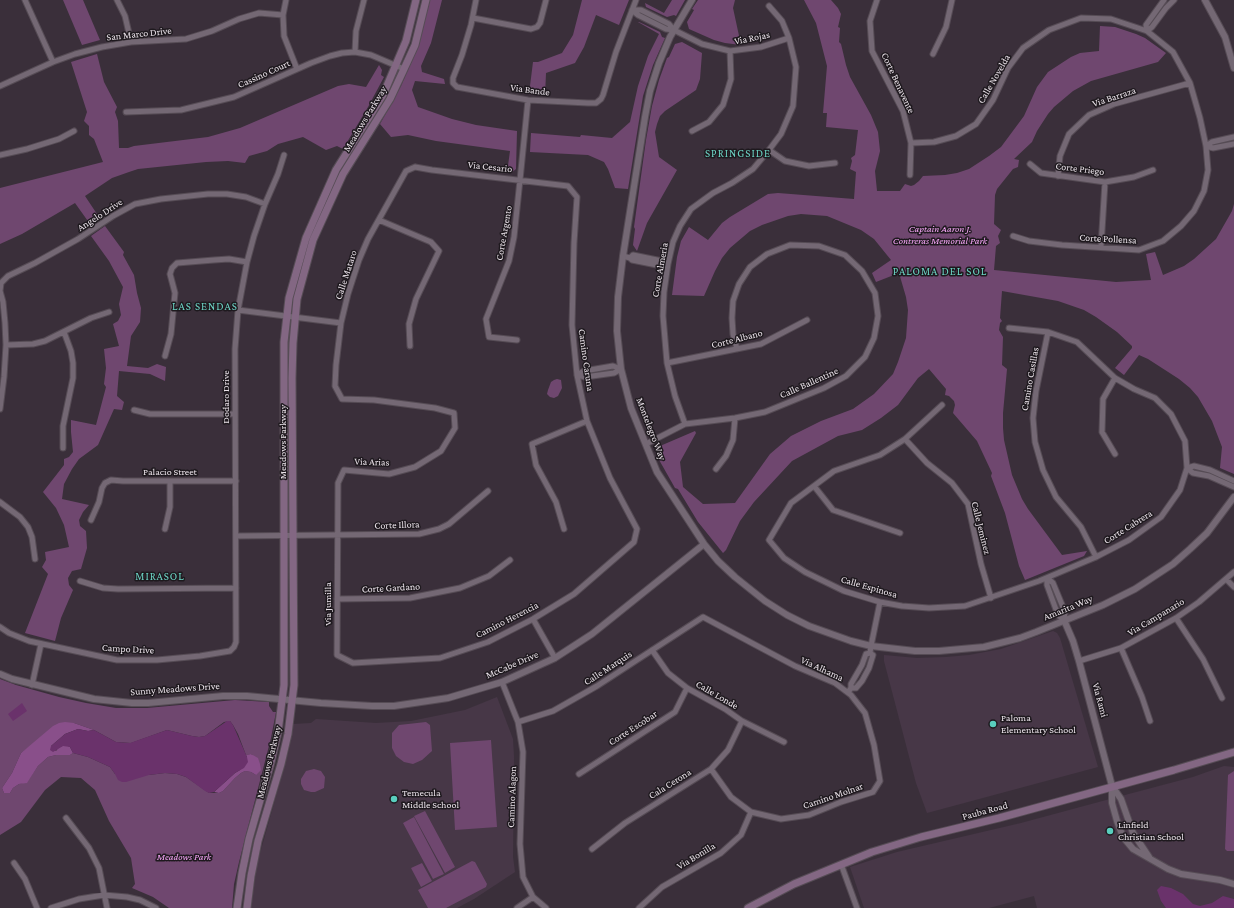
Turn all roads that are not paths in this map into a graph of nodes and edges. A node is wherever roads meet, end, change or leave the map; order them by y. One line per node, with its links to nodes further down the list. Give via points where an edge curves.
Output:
1 (25, 0): 27 (street)
2 (117, 0): 23 (street, via 125,16)
3 (286, 0): 18 (street)
4 (364, 0): 25 (street, via 356,31)
5 (416, 0): 28 (main road, Meadows Parkway, via 406,42)
6 (426, 0): 31 (main road, Meadows Parkway, via 415,45)
7 (476, 0): 19 (street)
8 (546, 0): 19 (street, via 537,27)
9 (636, 0): 17 (street)
10 (692, 0): 20 (street, Montelegro Way)
11 (877, 0): 39 (street, Corte Benavente, via 870,20 872,51 903,111)
12 (952, 0): 26 (street, via 946,28)
13 (1164, 0): 21 (street, via 1146,25)
14 (1174, 0): 21 (street, via 1152,27)
15 (1205, 0): 29 (street, via 1225,37)
16 (769, 6): 22 (street, Corte Almeria, via 782,21)
17 (632, 10): 20 (street, Via Rojas, via 641,10 669,24); 34 (street, Via Bande, via 601,99 588,104)
18 (283, 15): 23 (street, San Marco Drive, via 259,14 239,18 212,32 186,39); 30 (street, via 284,36)
19 (473, 18): 34 (street, Via Bande, via 453,82 457,87)
20 (674, 30): 24 (street, Via Rojas, via 702,44); 58 (street, Montelegro Way, via 650,91)
21 (1146, 30): 32 (street, Calle Novelda, via 1173,52); 39 (street, Calle Novelda, via 1111,19 1081,18 1049,30 1023,48 1008,68 993,100 976,124 956,136 934,142)
22 (789, 38): 24 (street, Via Rojas, via 761,47); 42 (street, Corte Almeria, via 796,67 793,106 781,134)
23 (131, 42): 27 (street, San Marco Drive, via 102,46)
24 (730, 51): 37 (street, via 731,79 723,105 709,122)
25 (355, 52): 28 (street, Cassino Court, via 371,54); 30 (street, Cassino Court, via 330,56)
26 (933, 54)
27 (54, 62): 33 (street, San Marco Drive)
28 (395, 66): 31 (street, Cassino Court); 63 (main road, Meadows Parkway, via 383,95 336,170 306,238)
29 (1234, 68)
30 (297, 69): 35 (street, Cassino Court, via 234,97 201,106 181,110)
31 (404, 69): 64 (main road, Meadows Parkway, via 390,99 343,174 313,240 297,299)
32 (1190, 83): 41 (street, Calle Novelda); 50 (street, Via Barraza, via 1114,104 1089,115 1069,134 1060,156)
33 (0, 86)
34 (528, 100): 51 (street, Corte Argento)
35 (126, 112)
36 (74, 131): 44 (street, via 59,139)
37 (692, 131)
38 (1234, 137): 41 (street)
39 (911, 143): 49 (street, Corte Benavente)
40 (1234, 144): 41 (street, via 1213,148)
41 (1206, 146): 57 (street, Corte Pollensa, via 1208,170 1204,191 1194,211 1181,226 1163,241 1140,250)
42 (769, 150): 45 (street, via 785,161 809,166); 60 (street, Corte Almeria, via 753,169 691,209 680,226)
43 (284, 155): 54 (street, Dodaro Drive)
44 (0, 156)
45 (836, 163)
46 (1030, 164): 50 (street, Corte Priego, via 1041,173)
47 (410, 168): 51 (street, Via Cesario); 55 (street, Calle Mataro)
48 (1153, 170): 52 (street, Corte Priego, via 1134,177)
49 (910, 175)
50 (1058, 176): 52 (street, Corte Priego)
51 (520, 180): 53 (street, Via Cesario); 70 (street, Corte Argento, via 509,261 486,319 489,337)
52 (1105, 182): 57 (street)
53 (568, 186): 77 (street, Camino Caruna, via 578,197 572,325)
54 (265, 204): 59 (street, Dodaro Drive); 71 (street, Angelo Drive, via 227,194 161,199 135,204 78,239 8,276 1,283)
55 (379, 220): 66 (street, Calle Mataro, via 359,260); 72 (street, via 431,242 439,251 416,299 409,324)
56 (1013, 236): 57 (street, Corte Pollensa, via 1029,241)
57 (1101, 248)
58 (623, 256): 60 (street, via 662,266); 76 (street, Montelegro Way, via 617,331)
59 (247, 262): 61 (street, Dodaro Drive); 74 (street, via 214,260 177,263 172,268 170,274 175,293 171,334)
60 (667, 263): 75 (street, Corte Almeria, via 663,316)
61 (238, 310): 63 (street); 83 (street, Dodaro Drive)
62 (109, 312): 68 (street)
63 (286, 317): 64 (street); 106 (main road, Meadows Parkway)
64 (295, 318): 66 (street); 107 (main road, Meadows Parkway, via 292,378)
65 (807, 320): 73 (street, Corte Albano, via 761,344)
66 (341, 323): 82 (street, Calle Mataro, via 336,386 342,399 389,402)
67 (1009, 328): 69 (street, Corte Cabrera)
68 (64, 332): 71 (street, via 33,344); 89 (street, via 71,351 73,378 63,426)
69 (1048, 332): 78 (street, Corte Cabrera, via 1078,342); 111 (street, Camino Casillas, via 1033,418 1035,442 1043,470 1056,497 1081,527)
70 (517, 340)
71 (6, 345): 80 (street)
72 (410, 346)
73 (737, 350): 75 (street, Corte Albano); 84 (street, Calle Ballentine, via 733,334 733,301 739,284 750,267 766,254 790,245 819,246 846,255 862,271 875,293 878,316 874,338 865,357 846,376 824,388 765,412)
74 (165, 356)
75 (666, 363): 86 (street, Corte Almeria)
76 (621, 369): 77 (street, via 613,366 584,371); 88 (street, Montelegro Way, via 631,408)
77 (578, 375): 85 (street, Camino Caruna)
78 (1115, 378): 90 (street, via 1103,399 1102,432); 91 (street, Corte Cabrera, via 1155,398 1171,414 1185,441)
79 (942, 405): 87 (street)
80 (0, 409)
81 (134, 410): 83 (street, via 150,414)
82 (454, 413): 108 (street, Via Arias, via 455,428 441,451 415,467 389,474 344,470 338,482)
83 (235, 414): 94 (street, Dodaro Drive)
84 (735, 418): 86 (street, Calle Ballentine); 92 (street, via 733,440 726,456)
85 (587, 421): 103 (street, via 532,444 536,465 556,502); 104 (street, Camino Caruna, via 610,478)
86 (685, 424): 88 (street, Calle Ballentine)
87 (905, 439): 96 (street, via 880,455 834,471); 120 (street, Calle Jeminez, via 927,463 952,483 968,504)
88 (646, 444): 110 (street, Montelegro Way, via 658,472)
89 (63, 448)
90 (1115, 454)
91 (1187, 468): 95 (street, via 1194,466 1210,470); 97 (street, via 1193,473 1208,476); 111 (street, Corte Cabrera, via 1180,490 1161,517 1129,540)
92 (716, 469)
93 (170, 481): 94 (street, Palacio Street); 101 (street, Palacio Street, via 111,480 102,488); 102 (street, via 170,507)
94 (236, 481): 109 (street, Dodaro Drive)
95 (1234, 481)
96 (814, 486): 105 (street, via 833,510); 122 (street, Calle Espinosa, via 791,503 769,540 784,558 805,572 844,591)
97 (1234, 487)
98 (488, 491): 108 (street, Corte Illora, via 449,524 434,530 419,534)
99 (1234, 497): 126 (street, Amarita Way, via 1207,533 1173,564 1119,597)
100 (0, 502): 112 (street, via 20,517 28,527)
101 (91, 520)
102 (166, 529)
103 (564, 529)
104 (637, 529): 125 (street, Camino Herencia, via 634,542 574,594)
105 (900, 533)
106 (285, 535): 107 (street, Corte Illora); 109 (street, Corte Illora); 142 (main road, Meadows Parkway, via 285,661)
107 (294, 535): 108 (street, Corte Illora); 143 (main road, Meadows Parkway)
108 (337, 535): 121 (street, Via Jumilla)
109 (236, 536): 119 (street, Dodaro Drive)
110 (704, 544): 132 (street, Montelegro Way, via 718,561 750,590 787,614 808,626); 133 (street, McCabe Drive, via 592,634)
111 (1096, 557): 115 (street, Corte Cabrera)
112 (35, 559)
113 (510, 560): 121 (street, Corte Gardano, via 489,576 460,588 410,598)
114 (1234, 572): 116 (street, Via Campanario)
115 (1047, 578): 120 (street, Calle Espinosa); 126 (street, Via Rami, via 1047,586 1058,615)
116 (1226, 579): 118 (street); 124 (street, Via Campanario)
117 (80, 580): 119 (street, via 103,588 118,589)
118 (1234, 587)
119 (236, 588): 129 (street, Dodaro Drive)
120 (991, 598): 122 (street, Calle Espinosa, via 965,606 929,608)
121 (337, 599): 135 (street, Via Jumilla, via 337,655)
122 (880, 602): 132 (street)
123 (703, 617): 131 (street, Calle Marquis); 140 (street, Via Alhama, via 794,666)
124 (1176, 618): 130 (street, Via Campanario); 141 (street, via 1203,659)
125 (533, 619): 133 (street); 135 (street, Camino Herencia, via 488,642 440,658)
126 (1064, 620): 132 (street, Amarita Way, via 1020,638 965,650); 134 (street, Via Rami)
127 (0, 627): 128 (street, Campo Drive, via 22,639)
128 (41, 644): 129 (street, Campo Drive, via 116,660 200,656 230,651); 138 (street)
129 (234, 647)
130 (1121, 648): 134 (street, Via Campanario); 144 (street)
131 (652, 650): 139 (street, Calle Londe, via 668,673); 146 (street, Calle Marquis, via 554,711)
132 (870, 650): 140 (street)
133 (555, 658): 137 (street, McCabe Drive)
134 (1079, 661): 152 (street, Via Rami)
135 (352, 663)
136 (0, 674): 138 (street, Sunny Meadows Drive)
137 (502, 682): 143 (street, McCabe Drive, via 448,698 394,706 348,706); 146 (street, Camino Alagon)
138 (32, 685): 142 (street, Sunny Meadows Drive, via 116,702 148,703 223,696)
139 (687, 688): 145 (street, Calle Londe); 150 (street, Corte Escobar, via 675,712)
140 (849, 690): 151 (street, Via Alhama, via 865,713)
141 (1222, 698)
142 (282, 700): 143 (street, McCabe Drive); 166 (main road, Meadows Parkway, via 271,762 248,839)
143 (292, 700): 167 (main road, Meadows Parkway, via 288,734 255,856)
144 (1150, 720)
145 (742, 721): 147 (street, Calle Londe); 149 (street, Cala Cerona, via 728,750)
146 (518, 722): 161 (street, Camino Alagon, via 523,752 520,844 523,877)
147 (784, 742)
148 (1234, 752): 152 (main road, Pauba Road)
149 (710, 769): 153 (street, Camino Molnar, via 731,797); 155 (street, Cala Cerona, via 625,822)
150 (579, 774)
151 (880, 781): 153 (street, Camino Molnar, via 873,792 809,815 781,819)
152 (1112, 786): 156 (street, via 1121,799 1133,833); 156 (street, via 1112,803 1123,837 1133,849); 158 (main road, Pauba Road, via 905,842)
153 (751, 812): 170 (street, Via Bonilla, via 741,835 720,853 662,887)
154 (66, 818): 160 (street, via 89,848 99,868)
155 (592, 849)
156 (1150, 860): 159 (street, via 1181,874)
157 (14, 863): 162 (street, via 25,879)
158 (841, 864): 171 (main road, Pauba Road, via 794,884); 172 (street)
159 (1234, 884)
160 (104, 896): 163 (street, via 79,899); 164 (street); 165 (street, via 140,900)
161 (533, 897): 168 (street); 169 (street, Camino Alagon)
162 (37, 908)
163 (51, 908)
164 (107, 908)
165 (156, 908)
166 (237, 908)
167 (247, 908)
168 (517, 908)
169 (546, 908)
170 (639, 908)
171 (748, 908)
172 (857, 908)

